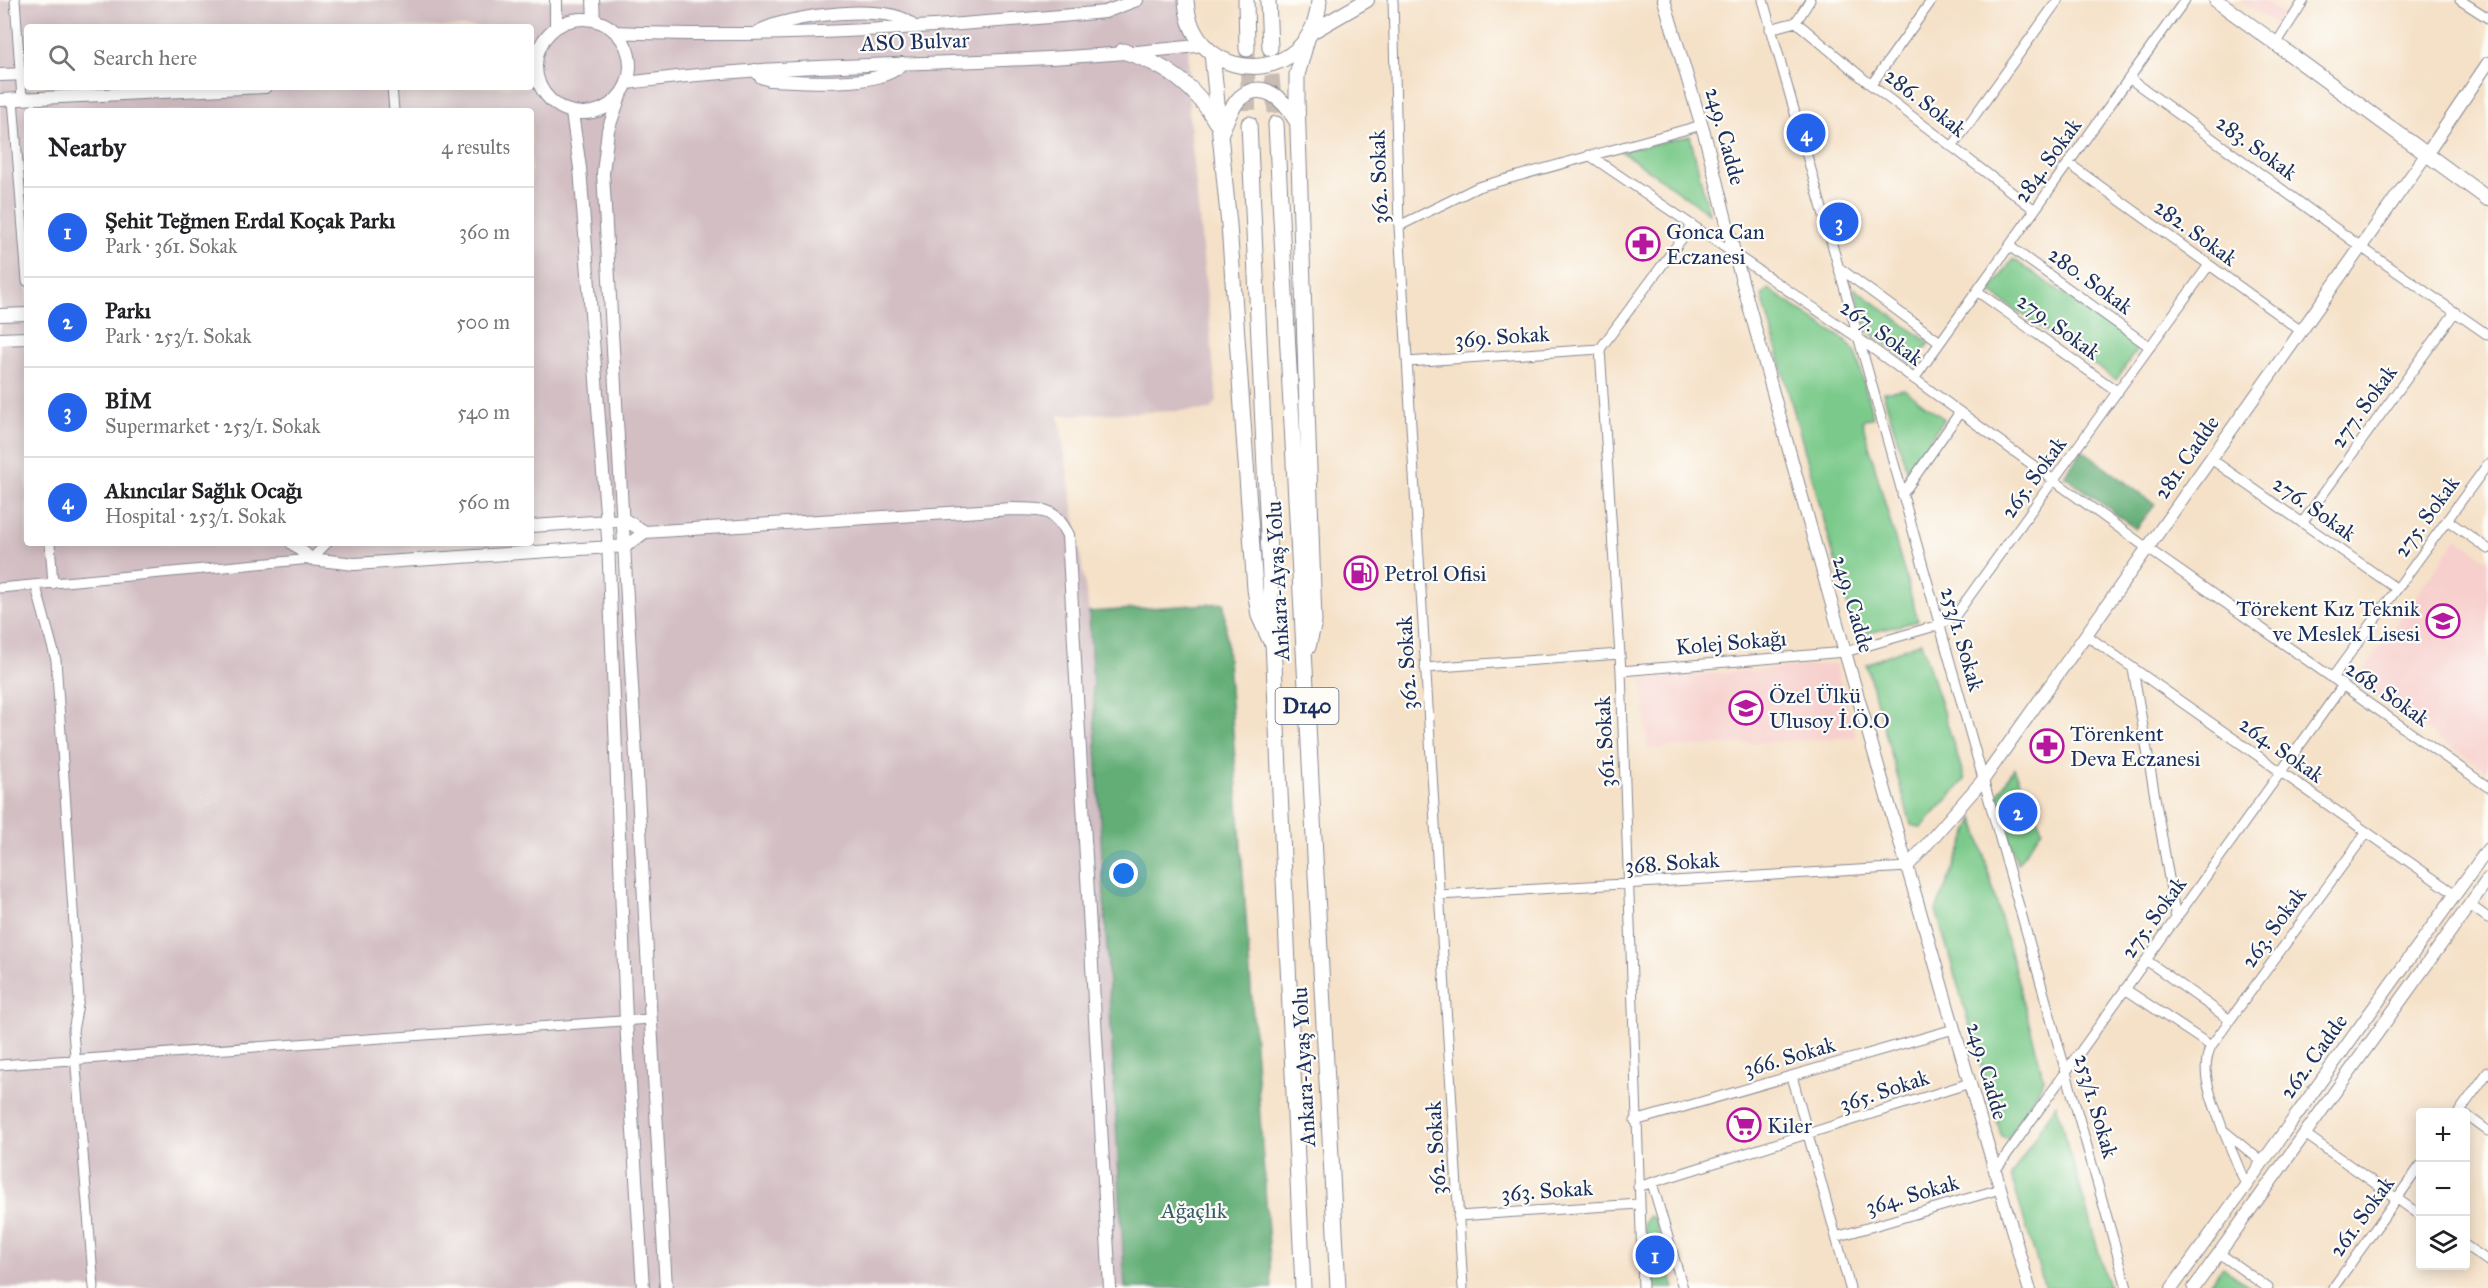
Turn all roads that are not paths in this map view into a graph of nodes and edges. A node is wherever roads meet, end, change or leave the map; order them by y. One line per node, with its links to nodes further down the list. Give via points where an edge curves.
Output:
1 (15, 0): 36 (street)
2 (556, 0): 25 (street)
3 (593, 0): 21 (street)
4 (1137, 0): 23 (street, ASO Bulvar, via 1105,12)
5 (1186, 0): 32 (highway, via 1191,25)
6 (1246, 0): 33 (highway)
7 (1268, 0): 31 (highway)
8 (1319, 0): 29 (highway)
9 (1367, 0): 29 (main road)
10 (1393, 0): 60 (street, 362. Sokak)
11 (1664, 0): 51 (street, 249. Cadde)
12 (1763, 0): 24 (street, 253/1. Sokak)
13 (1810, 0): 22 (street)
14 (1932, 0): 41 (street)
15 (2058, 0): 53 (street)
16 (2185, 0): 38 (street, 284. Sokak)
17 (2216, 0): 30 (main road)
18 (2304, 0): 30 (street)
19 (2460, 0): 20 (street)
20 (2488, 18)
21 (594, 20): 25 (street, via 581,18); 26 (street)
22 (1796, 22): 24 (street); 41 (street, 286. Sokak)
23 (913, 27): 27 (street, ASO Bulvar); 27 (street, via 900,16 848,13 788,19)
24 (1770, 29): 66 (street, 253/1. Sokak)
25 (552, 30): 28 (street); 40 (street, via 538,48)
26 (616, 32): 27 (street, ASO Bulvar); 39 (street, via 629,56)
27 (756, 33)
28 (534, 36)
29 (1309, 36): 32 (highway, via 1288,57 1263,66 1236,65); 48 (highway, via 1297,75)
30 (2276, 44): 55 (main road)
31 (1270, 48)
32 (1208, 49): 34 (street, ASO Bulvar); 52 (highway)
33 (1247, 49)
34 (1123, 51): 39 (street, ASO Bulvar, via 755,70); 52 (highway, via 1175,76 1204,105)
35 (2488, 63): 55 (street, 281. Cadde)
36 (24, 74): 37 (street); 45 (street)
37 (0, 75)
38 (2129, 78): 56 (street, 284. Sokak); 63 (street, 283. Sokak)
39 (627, 83): 44 (street)
40 (535, 84): 47 (street, via 552,102)
41 (1871, 85): 53 (street, 286. Sokak)
42 (202, 90): 45 (street)
43 (392, 90): 46 (street)
44 (620, 96): 47 (street, via 599,112); 87 (street, via 608,130 603,173)
45 (12, 99): 61 (street)
46 (394, 108)
47 (572, 112): 89 (street, via 580,168)
48 (1298, 123): 52 (highway, via 1281,99 1266,92 1253,92 1232,108); 110 (highway, via 1314,622)
49 (1249, 124): 107 (highway, Ankara-Ayaş Yolu / D140)
50 (1276, 124): 110 (highway, Ankara-Ayaş Yolu / D140)
51 (1702, 125): 54 (street); 64 (street, 249. Cadde)
52 (1219, 131): 107 (highway, via 1255,590 1259,616)
53 (1952, 147): 58 (street, 286. Sokak)
54 (1589, 155): 59 (street, 267. Sokak); 60 (street, via 1478,187)
55 (2426, 155): 57 (main road); 63 (street, 281. Cadde)
56 (2068, 163): 58 (street, 284. Sokak); 65 (street, 282. Sokak)
57 (2488, 199)
58 (2035, 210): 62 (street, 284. Sokak)
59 (1692, 225): 64 (street, 267. Sokak); 78 (street)
60 (1399, 226): 79 (street, 362. Sokak)
61 (24, 245)
62 (2009, 246): 67 (street, 284. Sokak); 77 (street, 280. Sokak)
63 (2361, 247): 68 (street, 283. Sokak); 71 (street, 281. Cadde)
64 (1734, 252): 74 (street, 267. Sokak); 108 (street, 249. Cadde)
65 (2209, 265): 71 (street, 282. Sokak); 77 (street, 265. Sokak)
66 (1838, 267): 74 (street, 253/1. Sokak); 76 (street)
67 (1977, 291): 76 (street, 284. Sokak); 81 (street, 279. Sokak)
68 (2455, 312): 72 (street, 283. Sokak); 90 (street, 277. Sokak)
69 (24, 314): 70 (street)
70 (0, 315)
71 (2301, 331): 83 (street, 281. Cadde)
72 (2488, 335)
73 (24, 338): 75 (street)
74 (1858, 338): 80 (street, 267. Sokak); 86 (street, 253/1. Sokak)
75 (0, 339)
76 (1940, 342): 80 (street, 284. Sokak)
77 (2150, 347): 81 (street, 265. Sokak)
78 (1600, 349): 79 (street, 369. Sokak); 109 (street, 361. Sokak)
79 (1407, 362): 111 (street, 362. Sokak)
80 (1914, 379): 82 (street, 267. Sokak)
81 (2118, 392): 85 (street, 265. Sokak)
82 (1960, 412): 85 (street, 267. Sokak); 86 (street)
83 (2211, 459): 90 (street, 276. Sokak); 98 (street, 281. Cadde)
84 (2488, 464): 88 (street, 275. Sokak)
85 (2054, 480): 98 (street, 267. Sokak); 105 (street, 265. Sokak, via 1962,609)
86 (1902, 495): 105 (street, 253/1. Sokak)
87 (625, 520): 89 (street); 92 (street); 96 (street)
88 (2447, 520): 99 (street); 104 (street, 275. Sokak)
89 (607, 521): 91 (street); 97 (street)
90 (2302, 523): 104 (street, 276. Sokak)
91 (534, 526)
92 (645, 532): 96 (street); 168 (street, via 1012,509 1049,511 1058,516 1068,535)
93 (50, 546): 101 (street)
94 (295, 546): 100 (street)
95 (324, 546): 100 (street)
96 (626, 546): 97 (street); 131 (street)
97 (608, 547): 100 (street, via 355,564); 133 (street)
98 (2147, 548): 106 (street, 281. Cadde); 114 (street, 268. Sokak)
99 (2488, 549)
100 (311, 560): 101 (street)
101 (54, 584): 102 (street)
102 (36, 587): 103 (street); 136 (street, via 56,660 79,999 73,1031)
103 (0, 588)
104 (2397, 589): 114 (street, 275. Sokak)
105 (1939, 625): 108 (street, 265. Sokak); 117 (street, 253/1. Sokak)
106 (2086, 635): 112 (street, 264. Sokak); 117 (street, 281. Cadde)
107 (1273, 647): 169 (highway, Ankara-Ayaş Yolu / D140)
108 (1845, 652): 113 (street, Kolej Sokağı); 121 (street, 249. Cadde)
109 (1620, 654): 111 (street); 113 (street, 361. Sokak)
110 (1304, 655): 170 (highway, Ankara-Ayaş Yolu / D140)
111 (1425, 668): 125 (street, 362. Sokak)
112 (2133, 669): 116 (street, 264. Sokak); 128 (street)
113 (1621, 671): 123 (street, 361. Sokak)
114 (2332, 678): 115 (street, 268. Sokak)
115 (2343, 685): 116 (street, 275. Sokak); 118 (street, 268. Sokak)
116 (2281, 772): 119 (street, 264. Sokak); 128 (street, 275. Sokak)
117 (1983, 780): 121 (street, 281. Cadde); 138 (street, 253/1. Sokak)
118 (2488, 788)
119 (2367, 832): 124 (street, 264. Sokak); 132 (street, 263. Sokak)
120 (2488, 849): 124 (street, 262. Cadde)
121 (1907, 867): 123 (street, 368. Sokak); 134 (street, 249. Cadde)
122 (2488, 879): 126 (street, 262. Cadde)
123 (1630, 884): 125 (street, 368. Sokak); 144 (street, 361. Sokak)
124 (2455, 894): 149 (street, 262. Cadde)
125 (1439, 895): 159 (street, 362. Sokak)
126 (2470, 905): 127 (street); 147 (street, 262. Cadde)
127 (2488, 918)
128 (2176, 919): 129 (street, 275. Sokak)
129 (2146, 960): 130 (street, 275. Sokak); 132 (street)
130 (2125, 989): 135 (street); 138 (street, 275. Sokak)
131 (650, 1019): 133 (street); 167 (street)
132 (2230, 1020): 135 (street, 263. Sokak)
133 (626, 1021): 136 (street); 166 (street)
134 (1954, 1029): 140 (street, 366. Sokak); 141 (street, 249. Cadde)
135 (2211, 1046): 145 (street, via 2206,1075)
136 (76, 1062): 137 (street); 165 (street)
137 (0, 1065)
138 (2066, 1071): 150 (street, 275. Sokak); 176 (street, 253/1. Sokak)
139 (2488, 1072): 142 (street)
140 (1792, 1076): 144 (street, 366. Sokak); 148 (street)
141 (1970, 1083): 148 (street, 365. Sokak); 150 (street, 249. Cadde)
142 (2465, 1108)
143 (2470, 1119): 146 (street)
144 (1635, 1121): 154 (street, 361. Sokak)
145 (2223, 1130): 149 (street); 153 (street)
146 (2488, 1131)
147 (2305, 1134): 156 (street); 162 (street, 262. Cadde)
148 (1809, 1135): 152 (street, 365. Sokak); 160 (street)
149 (2262, 1162): 153 (street, 262. Cadde)
150 (1995, 1171): 155 (street, 249. Cadde)
151 (2416, 1173): 156 (street, 261. Sokak)
152 (1652, 1183): 154 (street, 365. Sokak); 173 (street)
153 (2246, 1185): 177 (street, 262. Cadde)
154 (1638, 1187): 157 (street, 361. Sokak)
155 (2000, 1189): 160 (street, 364. Sokak); 175 (street, 249. Cadde)
156 (2397, 1199): 158 (street); 164 (street, 261. Sokak)
157 (1639, 1204): 159 (street, 363. Sokak); 172 (street, 361. Sokak)
158 (2416, 1212)
159 (1458, 1215): 171 (street, 362. Sokak)
160 (1836, 1237): 174 (street)
161 (2470, 1248): 163 (street)
162 (2219, 1253): 178 (street, 262. Cadde); 179 (street)
163 (2488, 1261)
164 (2338, 1286)
165 (94, 1288)
166 (643, 1288)
167 (666, 1288)
168 (1110, 1288)
169 (1303, 1288)
170 (1338, 1288)
171 (1463, 1288)
172 (1643, 1288)
173 (1683, 1288)
174 (1850, 1288)
175 (2029, 1288)
176 (2127, 1288)
177 (2172, 1288)
178 (2194, 1288)
179 (2268, 1288)

